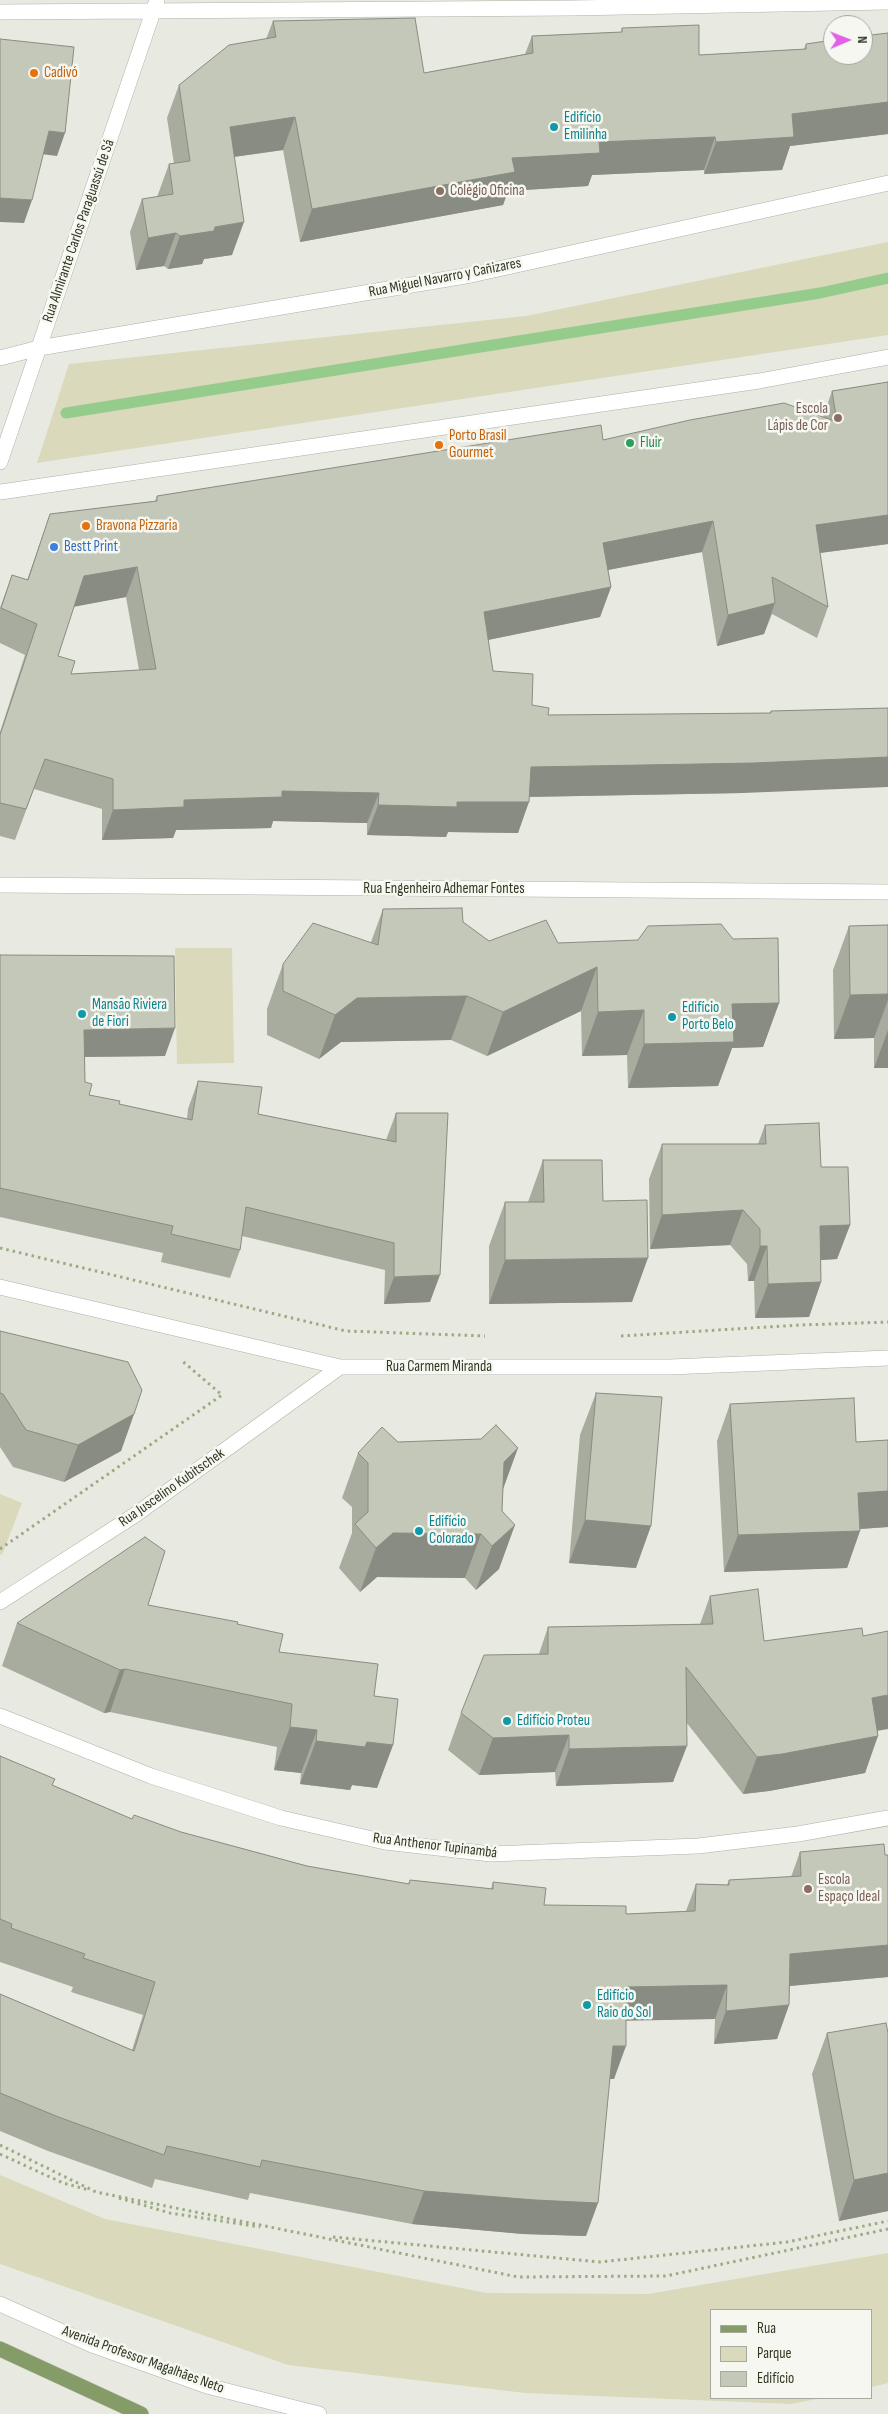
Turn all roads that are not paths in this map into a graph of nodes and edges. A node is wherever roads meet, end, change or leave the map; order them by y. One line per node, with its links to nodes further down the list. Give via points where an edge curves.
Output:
1 (888, 2): 2 (street, via 572,8)
2 (155, 6): 3 (street); 5 (street, Rua Almirante Carlos Paraguassú de Sá)
3 (0, 12)
4 (888, 183): 5 (street, Rua Miguel Navarro y Cañizares, via 471,275)
5 (39, 348): 7 (street, Rua Miguel Navarro y Cañizares); 8 (street, Rua Almirante Carlos Paraguassú de Sá)
6 (888, 357): 9 (street, via 759,381)
7 (0, 358)
8 (0, 462)
9 (0, 492)
10 (0, 885): 11 (street, Rua Engenheiro Adhemar Fontes)
11 (888, 892)
12 (0, 1287): 14 (street, Rua Carmem Miranda)
13 (888, 1358): 14 (street, Rua Carmem Miranda, via 670,1367)
14 (340, 1367): 15 (street, Rua Juscelino Kubitschek, via 135,1515)
15 (0, 1602)
16 (0, 1716): 17 (street, Rua Anthenor Tupinambá, via 151,1776 281,1818 385,1842 491,1854 698,1846 798,1834)
17 (888, 1818)
18 (0, 2304): 21 (street, Avenida Professor Magalhães Neto, via 92,2345 207,2386)
19 (0, 2349): 20 (main road)
20 (139, 2414)
21 (319, 2414)

